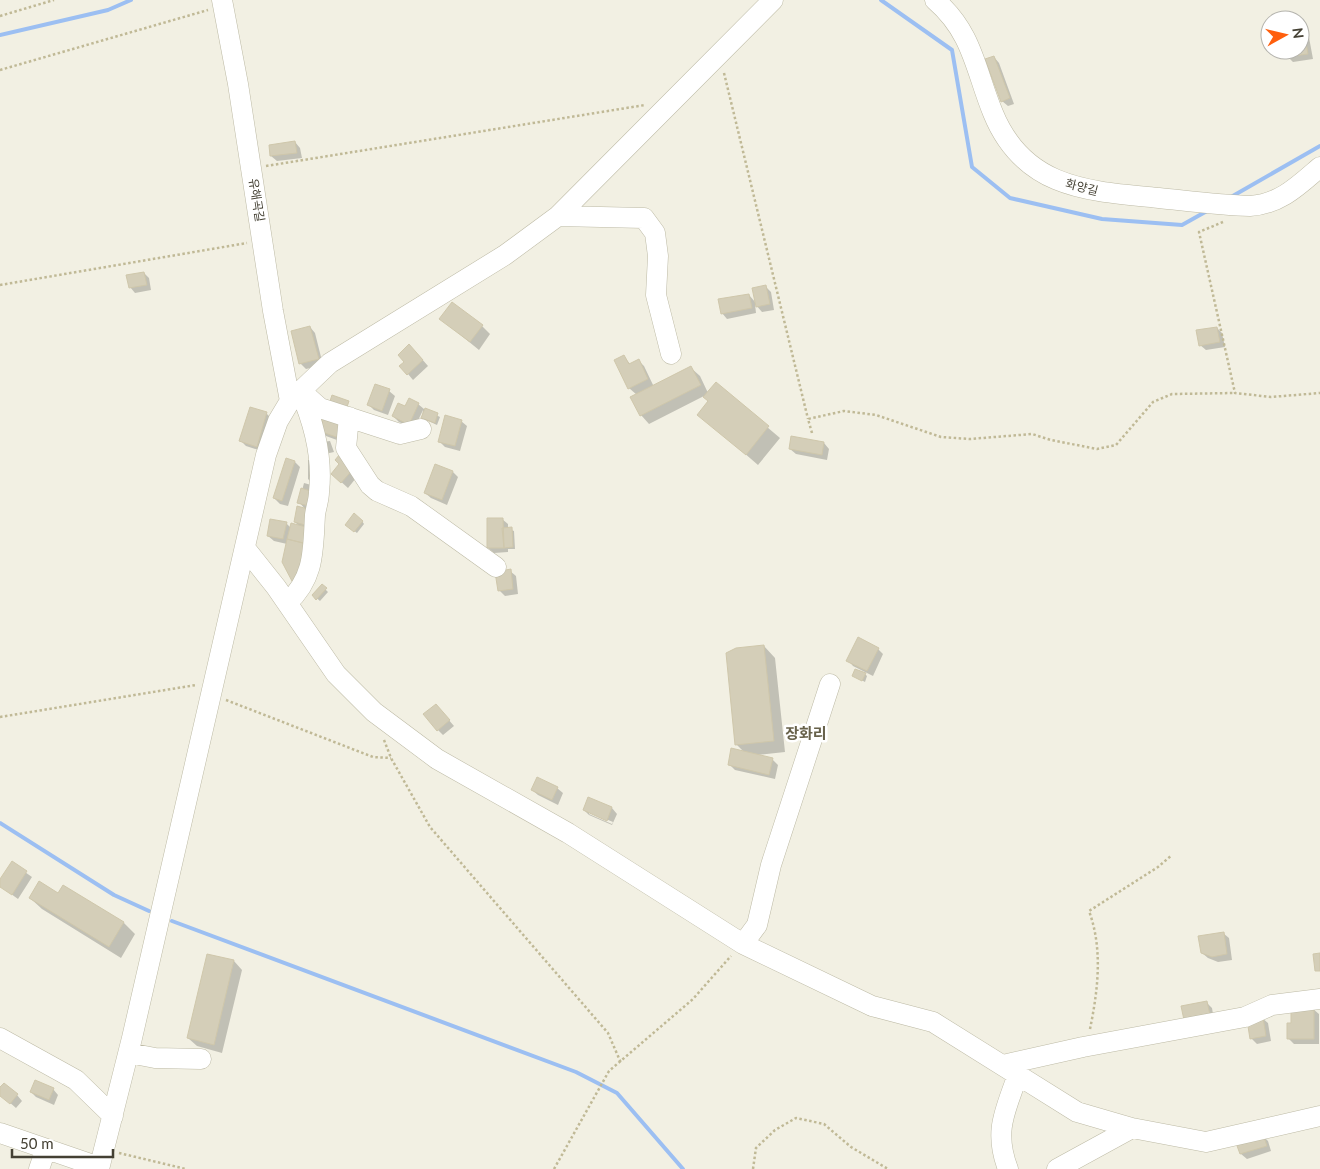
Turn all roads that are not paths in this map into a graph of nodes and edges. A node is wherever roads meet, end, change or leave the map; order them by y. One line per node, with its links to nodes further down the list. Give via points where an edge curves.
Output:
1 (772, 0): 5 (street)
2 (936, 0): 4 (street, 화양길, via 959,25 977,62 1000,128 1014,150 1030,166 1052,179 1088,190 1242,206 1265,204 1282,197)
3 (222, 3): 7 (street, 유해곡길, via 252,168 282,366)
4 (1320, 167)
5 (558, 216): 6 (street, via 644,218 655,233 658,256 656,295); 7 (street, via 505,255 330,363)
6 (671, 354)
7 (295, 396): 8 (street); 10 (street, via 278,421 266,456); 12 (street, 유해곡길, via 311,416 319,451 319,492 312,560 295,596)
8 (349, 417): 9 (street, via 400,434); 11 (street, via 346,448 370,485 411,506)
9 (421, 428)
10 (245, 548): 12 (street); 17 (street)
11 (496, 566)
12 (287, 603): 14 (street, via 336,674 374,712 437,760 568,833)
13 (830, 684): 14 (street, via 771,865 757,925)
14 (742, 944): 19 (street, via 872,1006 933,1022)
15 (1320, 999): 19 (street, via 1272,1005 1245,1017 1091,1045)
16 (0, 1038): 20 (street, via 76,1080)
17 (128, 1053): 18 (street, via 155,1058); 20 (street)
18 (202, 1059)
19 (1011, 1069): 22 (street, via 1077,1112); 27 (street, via 1000,1128)
20 (113, 1116): 25 (street)
21 (1320, 1116): 22 (street, via 1206,1142)
22 (1132, 1128): 28 (street)
23 (0, 1133): 24 (street)
24 (46, 1149): 25 (street); 26 (street)
25 (101, 1162)
26 (39, 1169)
27 (1008, 1169)
28 (1057, 1169)

